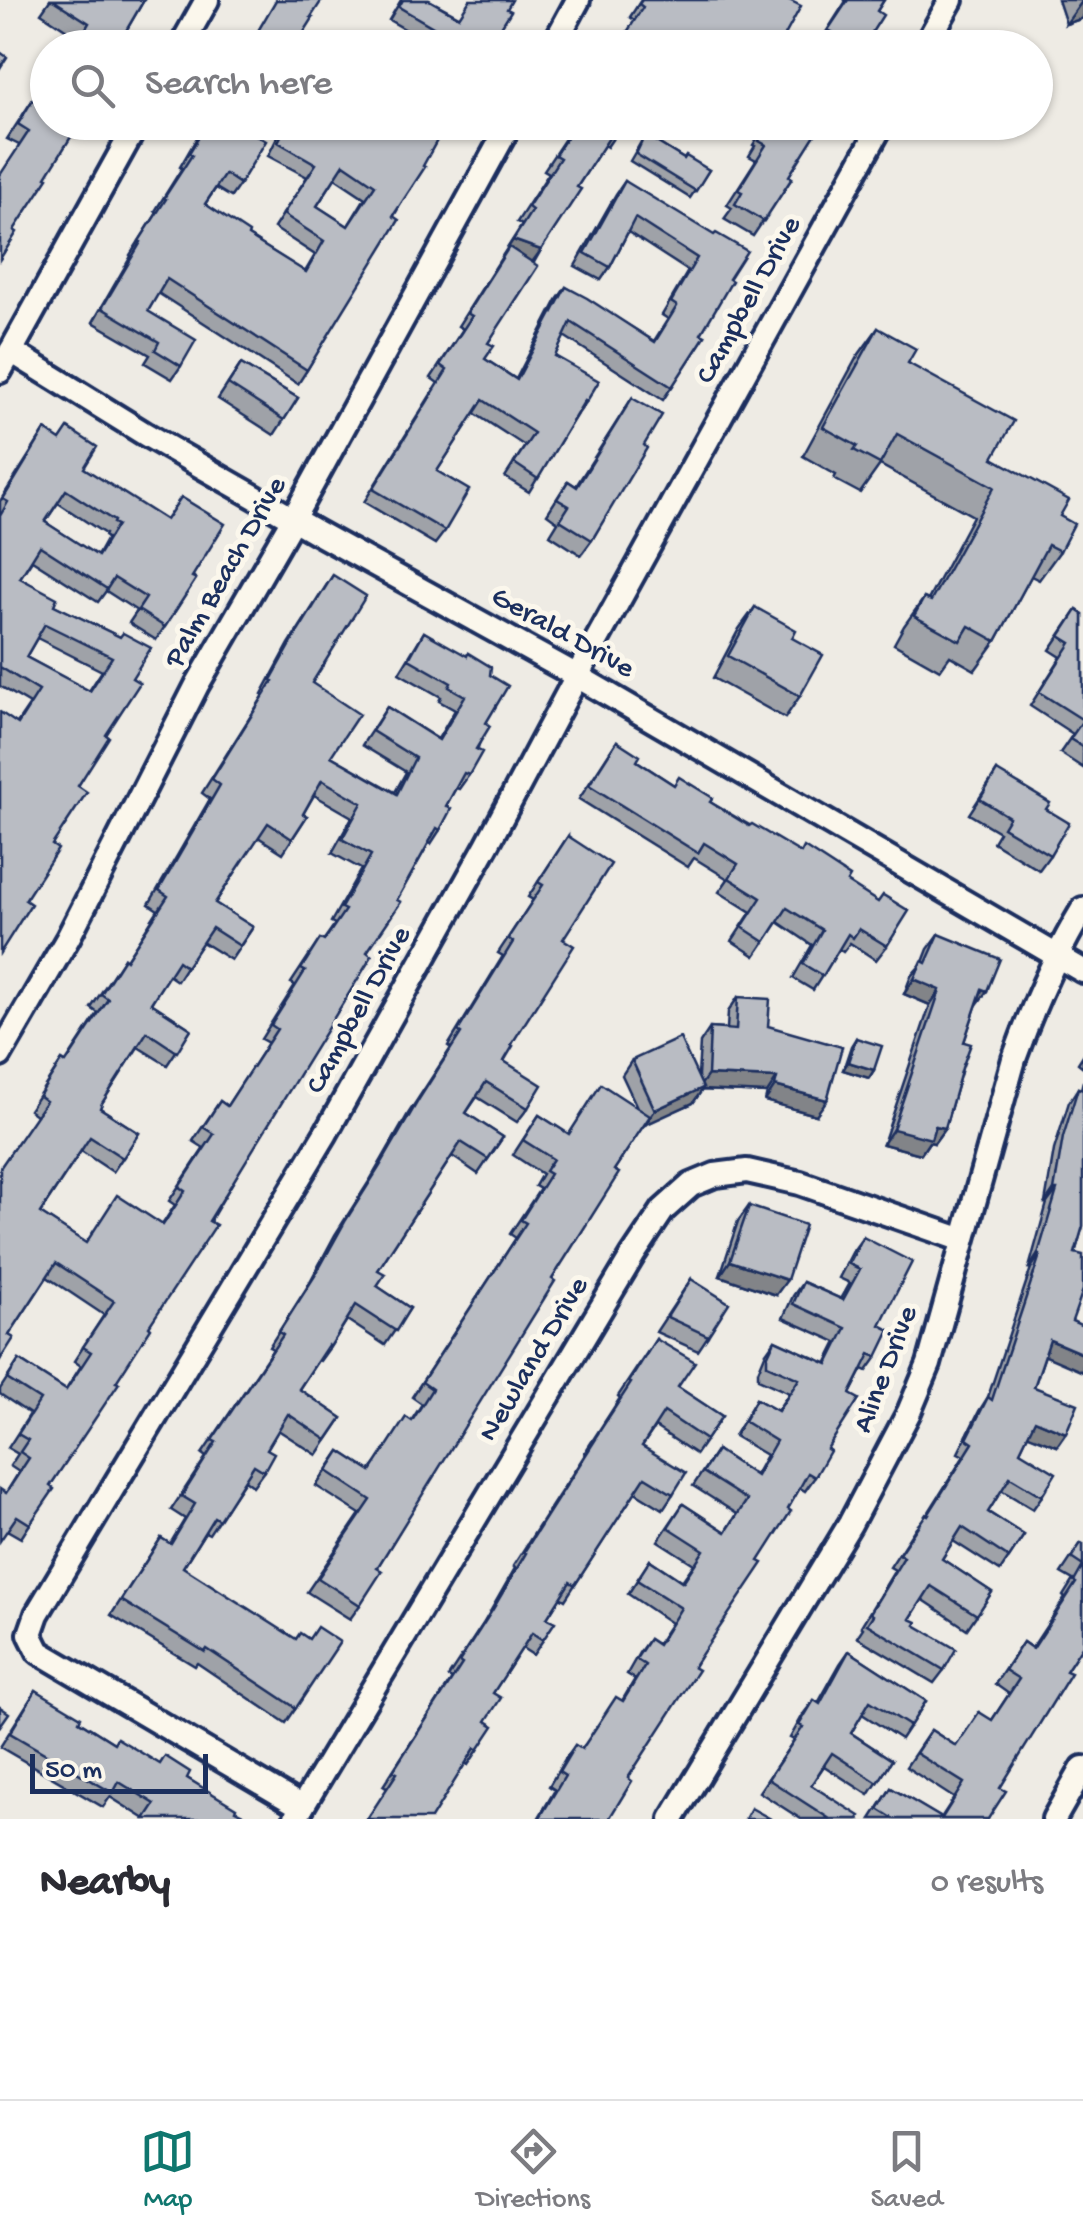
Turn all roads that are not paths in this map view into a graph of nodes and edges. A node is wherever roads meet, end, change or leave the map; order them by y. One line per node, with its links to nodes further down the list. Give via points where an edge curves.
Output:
1 (207, 0): 4 (street)
2 (578, 0): 5 (street)
3 (950, 0): 6 (street)
4 (190, 30)
5 (562, 30)
6 (934, 30)
7 (128, 140): 10 (street)
8 (501, 140): 11 (street, Palm Beach Drive)
9 (873, 140): 12 (street, Campbell Drive)
10 (6, 361): 11 (street, Gerald Drive)
11 (293, 519): 12 (street, Gerald Drive); 16 (street, Palm Beach Drive, via 196,685 68,938)
12 (578, 676): 14 (street, Gerald Drive); 19 (street, Campbell Drive, via 326,1133 30,1634 39,1652)
13 (1083, 909): 14 (street, Aline Drive)
14 (1056, 955): 15 (street, Gerald Drive); 17 (street, Aline Drive, via 1014,1059)
15 (1083, 971)
16 (0, 1055)
17 (963, 1240): 19 (street, Newland Drive, via 748,1171 690,1184 663,1210 633,1256); 21 (street, Aline Drive, via 909,1412 850,1524)
18 (1083, 1768): 20 (street)
19 (299, 1813)
20 (1056, 1818)
21 (672, 1819)

